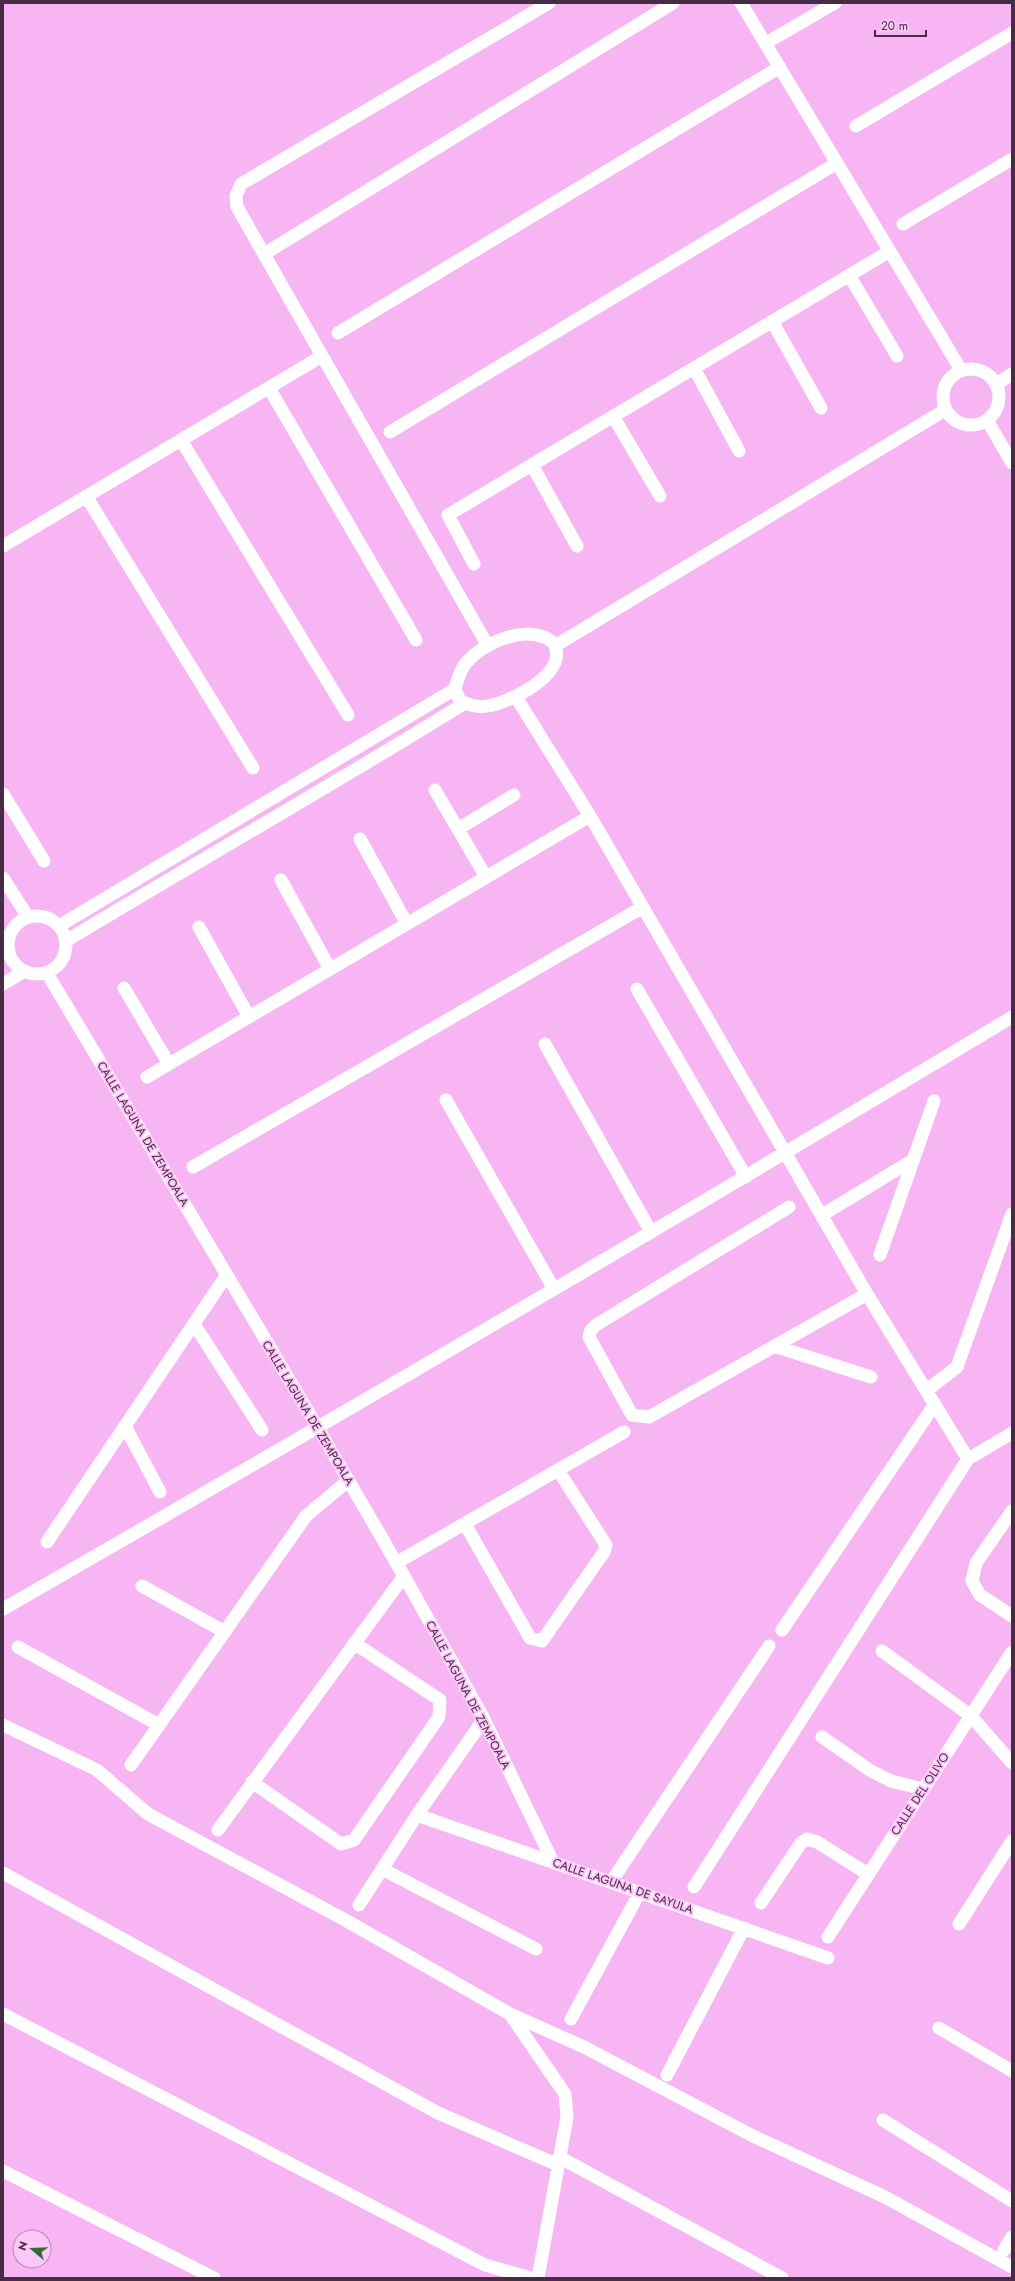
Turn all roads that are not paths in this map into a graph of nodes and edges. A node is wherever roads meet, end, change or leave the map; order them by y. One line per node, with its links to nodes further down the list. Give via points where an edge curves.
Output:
1 (549, 3): 13 (street, via 241,184 236,196 237,208)
2 (673, 3): 13 (street)
3 (742, 3): 6 (street)
4 (834, 3): 6 (street)
5 (1012, 33): 8 (street)
6 (766, 43): 7 (street)
7 (780, 67): 10 (street); 16 (street)
8 (856, 126)
9 (1012, 159): 11 (street)
10 (837, 163): 12 (street); 28 (street)
11 (903, 224)
12 (890, 251): 14 (street); 20 (street)
13 (264, 254): 17 (street)
14 (850, 275): 15 (street); 18 (street)
15 (772, 321): 19 (street); 24 (street)
16 (338, 333)
17 (322, 356): 23 (street); 39 (street)
18 (897, 356)
19 (694, 368): 26 (street); 30 (street)
20 (961, 370): 22 (street, via 978,369); 25 (street, via 948,379 944,386 942,394)
21 (1012, 374): 22 (street)
22 (996, 384): 27 (street, via 999,400 993,415)
23 (269, 388): 29 (street); 38 (street)
24 (820, 408)
25 (945, 410): 27 (street, via 950,417 964,425 972,426); 40 (street)
26 (613, 416): 32 (street); 34 (street)
27 (987, 420): 31 (street)
28 (390, 432)
29 (181, 440): 33 (street); 44 (street)
30 (739, 450)
31 (1012, 463)
32 (532, 465): 36 (street); 37 (street, via 448,515)
33 (86, 496): 35 (street); 45 (street)
34 (660, 496)
35 (3, 546)
36 (577, 546)
37 (474, 564)
38 (416, 640)
39 (488, 646): 40 (street, via 525,633 538,634 551,640); 41 (street, via 465,665)
40 (555, 646): 42 (street, via 554,665 541,680)
41 (455, 689): 43 (street, via 460,701); 59 (street)
42 (516, 698): 43 (street, via 485,707); 49 (street)
43 (465, 703): 61 (street, via 370,762)
44 (348, 715)
45 (253, 768)
46 (435, 790): 50 (street)
47 (3, 794): 52 (street)
48 (514, 795): 50 (street)
49 (590, 816): 53 (street); 56 (street)
50 (458, 829): 53 (street)
51 (360, 839): 58 (street)
52 (44, 861)
53 (486, 877): 58 (street)
54 (3, 878): 57 (street)
55 (281, 880): 63 (street)
56 (643, 907): 76 (street); 78 (street)
57 (28, 917): 59 (street, via 45,917); 62 (street, via 18,923)
58 (407, 924): 63 (street)
59 (59, 926): 61 (street)
60 (199, 927): 69 (street)
61 (66, 941): 65 (street, via 64,958 57,967)
62 (6, 945): 64 (street, via 13,960)
63 (330, 969): 69 (street)
64 (25, 971): 65 (street, via 36,974); 66 (street)
65 (47, 972): 85 (street, CALLE LAGUNA DE ZEMPOALA)
66 (3, 984)
67 (124, 988): 72 (street)
68 (637, 989): 79 (street)
69 (249, 1017): 72 (street)
70 (1012, 1017): 76 (street)
71 (545, 1044): 83 (street)
72 (169, 1064): 73 (street)
73 (146, 1077)
74 (446, 1100): 86 (street)
75 (934, 1101): 77 (street)
76 (786, 1153): 79 (street); 82 (street)
77 (913, 1160): 82 (street); 84 (street)
78 (193, 1167)
79 (746, 1177): 83 (street)
80 (789, 1207): 89 (street, via 596,1325 589,1337 632,1415 642,1418 650,1417)
81 (1012, 1214): 91 (street, via 957,1366)
82 (822, 1215): 87 (street)
83 (651, 1232): 86 (street)
84 (880, 1255)
85 (226, 1276): 88 (street); 94 (street, CALLE LAGUNA DE ZEMPOALA)
86 (554, 1289): 94 (street)
87 (867, 1294): 89 (street); 91 (street)
88 (194, 1324): 93 (street); 95 (street)
89 (774, 1346): 90 (street)
90 (871, 1377)
91 (927, 1390): 92 (street)
92 (935, 1404): 98 (street); 110 (street)
93 (125, 1426): 101 (street); 104 (street)
94 (318, 1428): 100 (street, CALLE LAGUNA DE ZEMPOALA); 108 (street)
95 (262, 1430)
96 (624, 1432): 99 (street)
97 (1012, 1433): 98 (street)
98 (968, 1459): 134 (street)
99 (558, 1470): 103 (street); 103 (street, via 606,1545 604,1552 542,1641 530,1638)
100 (349, 1480): 105 (street, CALLE LAGUNA DE ZEMPOALA); 111 (street, via 306,1516)
101 (160, 1492)
102 (1012, 1511): 109 (street, via 976,1563 972,1581 980,1595)
103 (465, 1524): 105 (street)
104 (47, 1542)
105 (396, 1563): 106 (street, CALLE LAGUNA DE ZEMPOALA)
106 (404, 1576): 112 (street); 118 (street, CALLE LAGUNA DE ZEMPOALA)
107 (142, 1586): 111 (street)
108 (3, 1609)
109 (1012, 1616)
110 (782, 1630)
111 (224, 1632): 120 (street)
112 (354, 1643): 124 (street); 124 (street, via 440,1700 441,1709 439,1717 354,1840 341,1844)
113 (769, 1646): 133 (street)
114 (18, 1647): 120 (street)
115 (882, 1651): 117 (street)
116 (1012, 1652): 117 (street, CALLE DEL OLIVO)
117 (971, 1716): 122 (street); 125 (street, CALLE DEL OLIVO)
118 (484, 1719): 126 (street); 129 (street, CALLE LAGUNA DE ZEMPOALA)
119 (3, 1725): 144 (street, via 97,1770 148,1814 347,1921)
120 (159, 1725): 123 (street)
121 (822, 1737): 125 (street, via 871,1771 891,1781)
122 (1012, 1763)
123 (131, 1765)
124 (252, 1782): 127 (street)
125 (923, 1789): 132 (street, CALLE DEL OLIVO)
126 (417, 1815): 129 (street, CALLE LAGUNA DE SAYULA); 130 (street)
127 (218, 1830)
128 (1012, 1841): 138 (street)
129 (553, 1862): 133 (street, CALLE LAGUNA DE SAYULA)
130 (382, 1869): 137 (street); 141 (street)
131 (3, 1873): 150 (street, via 438,2113)
132 (868, 1874): 136 (street, via 817,1842 807,1839 801,1843); 140 (street, CALLE DEL OLIVO)
133 (611, 1882): 135 (street, CALLE LAGUNA DE SAYULA)
134 (694, 1887)
135 (640, 1892): 139 (street, CALLE LAGUNA DE SAYULA); 145 (street)
136 (761, 1903)
137 (359, 1905)
138 (959, 1924)
139 (744, 1928): 142 (street, CALLE LAGUNA DE SAYULA); 148 (street)
140 (828, 1937)
141 (536, 1949)
142 (828, 1958)
143 (3, 2014): 157 (street, via 485,2265)
144 (510, 2014): 150 (street, via 565,2094 567,2117); 155 (street, via 584,2047 753,2136 886,2197)
145 (571, 2019)
146 (939, 2028): 147 (street)
147 (1012, 2071)
148 (667, 2075)
149 (883, 2120): 152 (street)
150 (558, 2161): 158 (street); 159 (street)
151 (3, 2171): 156 (street)
152 (1012, 2201)
153 (1012, 2237): 154 (street)
154 (1004, 2250)
155 (1012, 2267)
156 (214, 2278)
157 (531, 2278)
158 (538, 2278)
159 (782, 2278)

